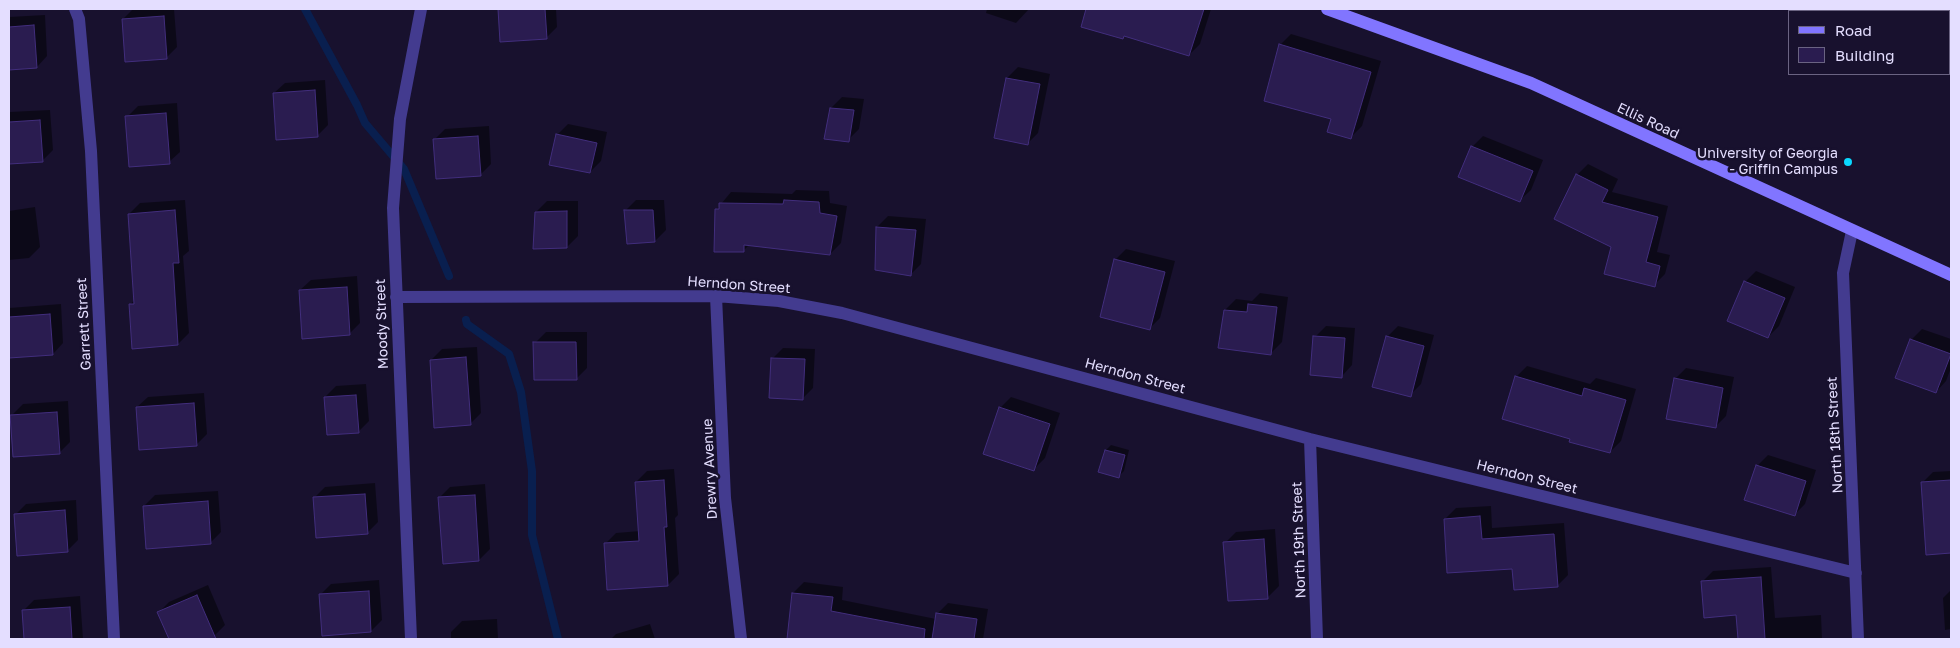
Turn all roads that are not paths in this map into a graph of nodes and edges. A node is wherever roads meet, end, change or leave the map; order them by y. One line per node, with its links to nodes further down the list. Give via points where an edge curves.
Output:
1 (75, 9): 10 (street, Garrett Street, via 80,19 91,151)
2 (421, 9): 6 (street, Moody Street, via 400,119 393,208)
3 (1327, 9): 4 (street, Ellis Road, via 1531,83)
4 (1852, 231): 5 (street, Ellis Road); 9 (street, North 18th Street, via 1843,272)
5 (1951, 275)
6 (396, 296): 7 (street, Herndon Street); 11 (street, Moody Street)
7 (716, 296): 8 (street, Herndon Street, via 779,301 842,313); 12 (street, Drewry Avenue, via 725,498)
8 (1310, 439): 9 (street, Herndon Street); 13 (street, North 19th Street)
9 (1856, 573): 14 (street, North 18th Street)
10 (114, 639)
11 (410, 639)
12 (741, 639)
13 (1317, 639)
14 (1858, 639)

